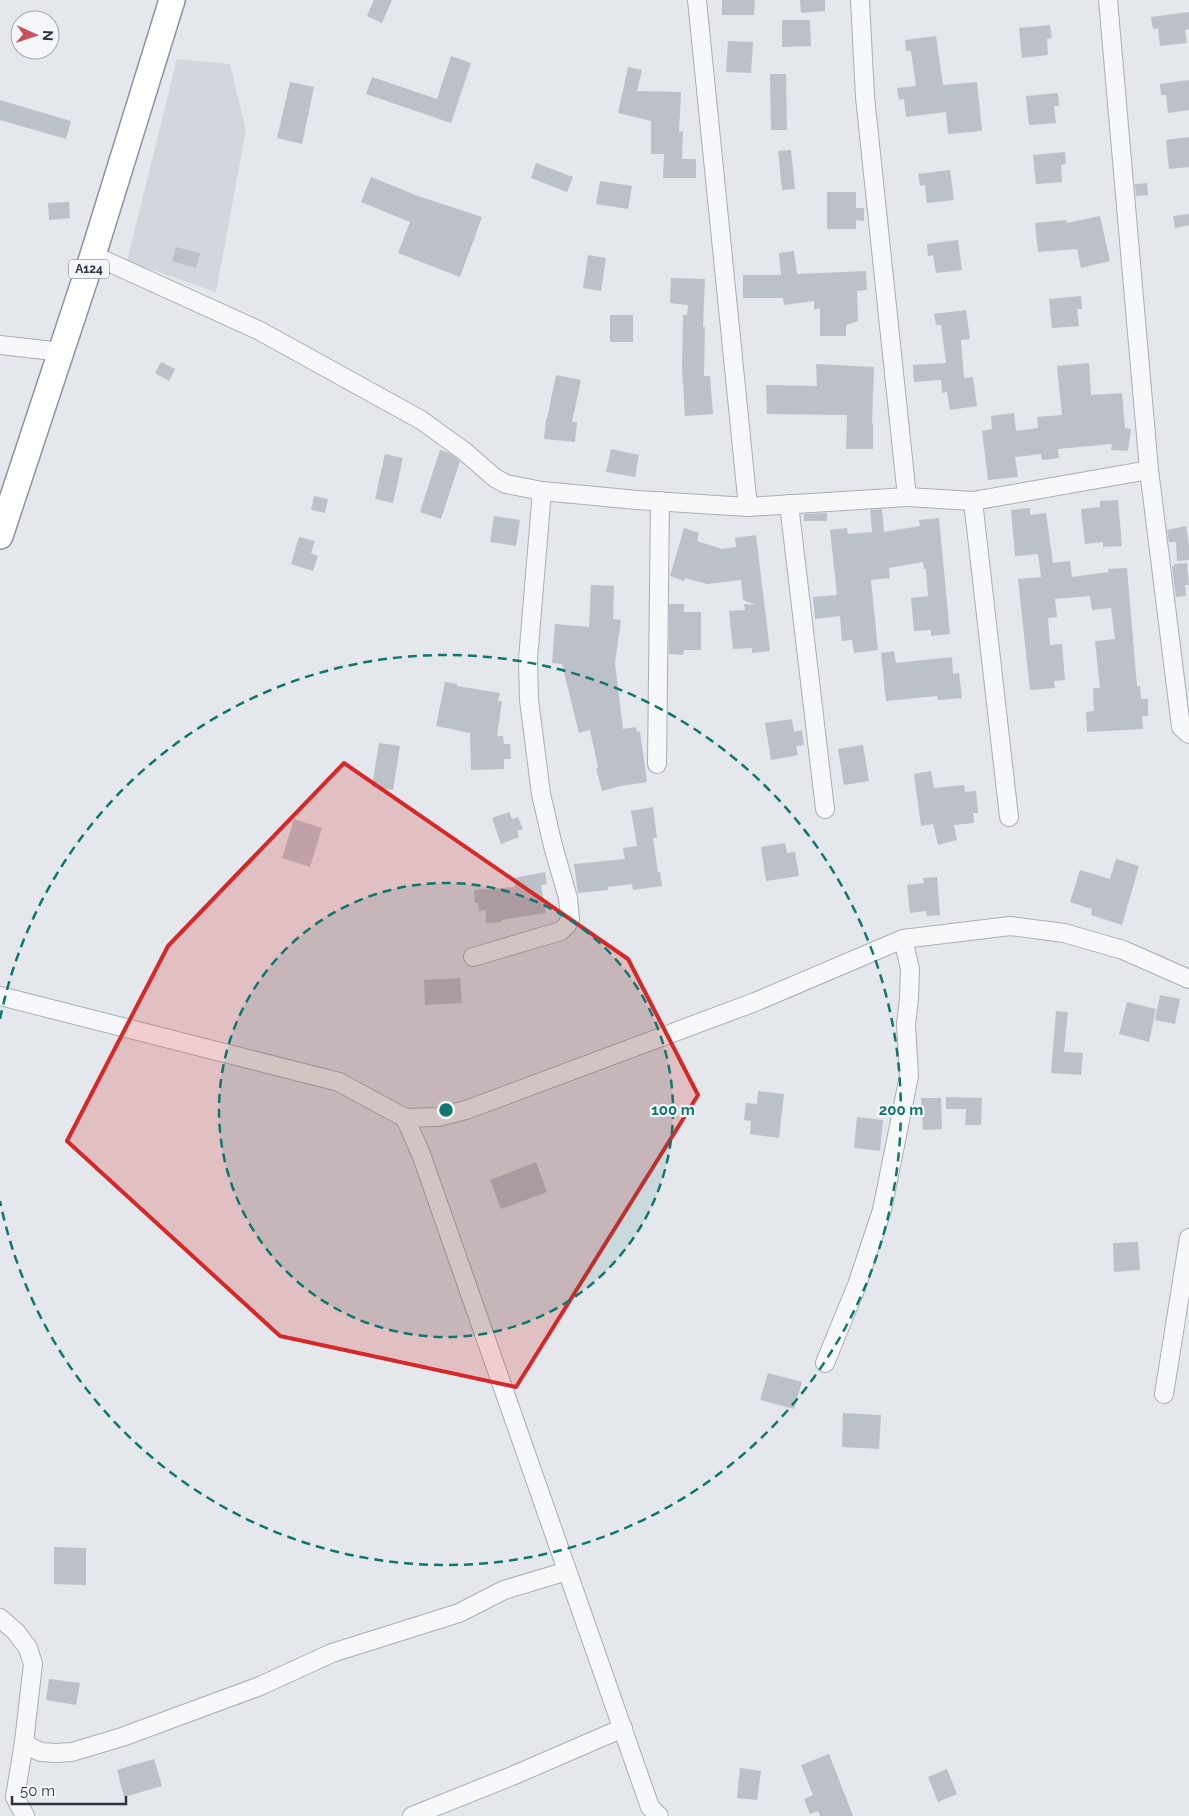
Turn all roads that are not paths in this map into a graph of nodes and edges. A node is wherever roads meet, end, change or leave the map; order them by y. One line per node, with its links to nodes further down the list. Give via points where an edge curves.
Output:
1 (172, 0): 5 (highway, A124)
2 (697, 0): 14 (street)
3 (860, 0): 10 (street, via 865,97)
4 (1108, 0): 8 (street)
5 (94, 254): 7 (highway, A124); 9 (street, via 260,331 421,420 506,484)
6 (0, 345): 7 (street)
7 (61, 352): 15 (highway, A124)
8 (1149, 470): 12 (street); 16 (street, via 1180,728)
9 (542, 491): 11 (street); 21 (street, via 528,660 529,700 541,794 568,898 570,919 561,931)
10 (907, 496): 12 (street); 13 (street)
11 (660, 501): 14 (street); 17 (street)
12 (973, 501): 19 (street)
13 (789, 504): 14 (street); 18 (street)
14 (748, 507)
15 (0, 536)
16 (1189, 734)
17 (657, 764)
18 (825, 809)
19 (1009, 817)
20 (903, 939): 22 (street, via 1010,926 1055,932 1123,950); 24 (street, via 755,1002 466,1110 438,1117); 26 (street, via 910,969 906,1024 909,1076 882,1210 857,1285)
21 (473, 957)
22 (1189, 979)
23 (0, 996): 24 (street, via 339,1082)
24 (405, 1118): 28 (street, via 422,1154)
25 (1189, 1238): 27 (street)
26 (825, 1363)
27 (1164, 1394)
28 (567, 1571): 30 (street); 31 (street, via 504,1590 459,1613 332,1653 260,1686 122,1737 72,1752 56,1753 41,1752)
29 (0, 1618): 31 (street, via 28,1648 33,1664)
30 (623, 1728): 34 (street); 35 (street, via 650,1807)
31 (24, 1742): 32 (street)
32 (7, 1794): 33 (street)
33 (25, 1816)
34 (412, 1816)
35 (659, 1816)

